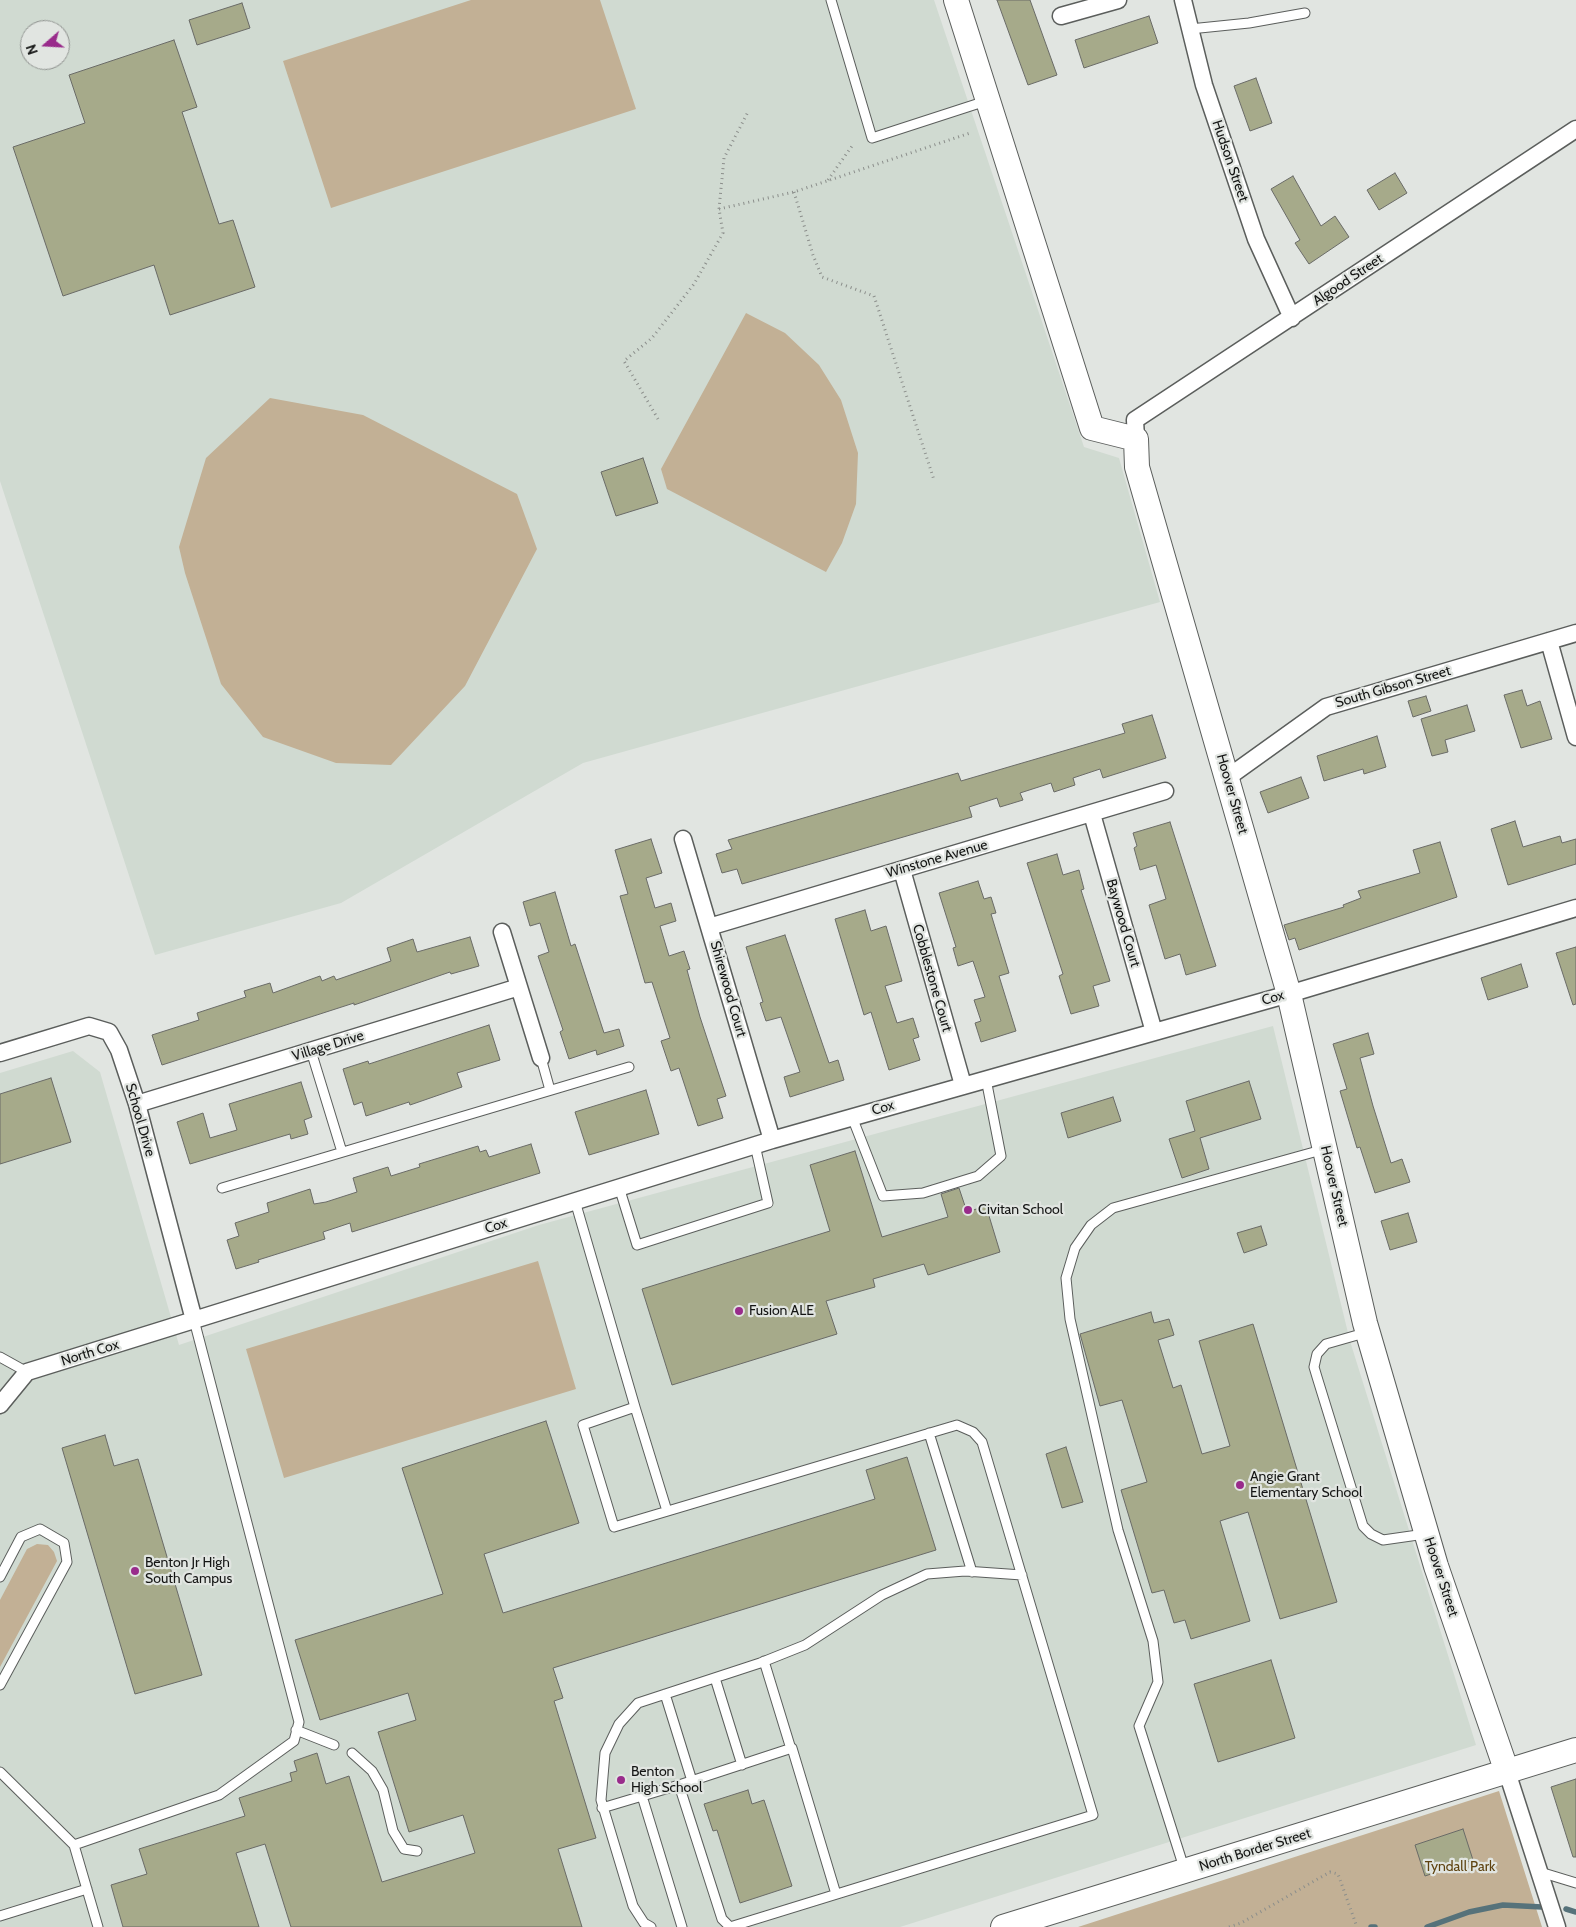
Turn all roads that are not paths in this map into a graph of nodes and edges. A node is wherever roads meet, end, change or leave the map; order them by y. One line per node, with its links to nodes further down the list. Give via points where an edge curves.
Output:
1 (831, 0): 8 (lane, via 872,138)
2 (956, 0): 8 (street)
3 (1118, 0): 6 (street)
4 (1183, 0): 7 (street, Hudson Street)
5 (1304, 13): 7 (lane)
6 (1061, 16)
7 (1190, 29): 10 (street, Hudson Street, via 1204,85 1256,239)
8 (988, 100): 11 (street, via 1092,428)
9 (1576, 129): 10 (street, Algood Street)
10 (1292, 318): 11 (street, Algood Street, via 1136,420)
11 (1136, 438): 15 (street, Hoover Street, via 1137,467)
12 (1576, 633): 13 (street, South Gibson Street)
13 (1549, 641): 14 (street); 15 (street, South Gibson Street, via 1326,707)
14 (1576, 737)
15 (1227, 778): 24 (street, Hoover Street)
16 (1165, 791): 17 (street, Winstone Avenue)
17 (1092, 814): 19 (street, Winstone Avenue); 25 (street, Baywood Court)
18 (683, 839): 21 (street, Shirewood Court)
19 (902, 870): 21 (street, Winstone Avenue); 31 (street, Cobblestone Court)
20 (1576, 908): 24 (street, Cox)
21 (709, 927): 35 (street, Shirewood Court)
22 (502, 932): 23 (street)
23 (518, 987): 26 (street, Village Drive); 28 (street)
24 (1290, 994): 25 (street, Cox); 37 (street, Hoover Street)
25 (1154, 1032): 30 (street, Cox)
26 (311, 1051): 33 (street, Village Drive); 38 (lane)
27 (0, 1053): 33 (street, School Drive, via 89,1026 109,1032 120,1050)
28 (541, 1058): 32 (lane)
29 (629, 1067): 32 (lane)
30 (986, 1079): 31 (street, Cox); 34 (lane, via 1001,1156 978,1176 923,1193 883,1196)
31 (963, 1085): 34 (street, Cox)
32 (550, 1090): 38 (lane)
33 (137, 1104): 42 (street, School Drive)
34 (852, 1117): 35 (street, Cox)
35 (772, 1140): 36 (street, Cox)
36 (755, 1145): 40 (street, Cox); 40 (lane, via 768,1203 637,1245)
37 (1325, 1149): 43 (street, Hoover Street); 72 (lane, via 1113,1208 1085,1232 1075,1248 1066,1278 1070,1319 1118,1530 1153,1641 1158,1682 1139,1726)
38 (342, 1152): 39 (lane)
39 (222, 1188)
40 (619, 1188): 41 (street, Cox)
41 (575, 1201): 42 (street, Cox); 47 (lane)
42 (194, 1320): 45 (street, North Cox); 58 (lane, via 299,1722)
43 (1368, 1332): 50 (street, Hoover Street); 50 (lane, via 1326,1344 1317,1354 1314,1366 1317,1377 1362,1526 1383,1540)
44 (0, 1357): 45 (lane)
45 (27, 1372): 46 (street)
46 (0, 1405)
47 (634, 1407): 49 (lane); 49 (lane, via 582,1425 614,1527)
48 (929, 1433): 49 (lane); 51 (lane); 52 (lane, via 958,1425 973,1432 982,1442)
49 (666, 1511)
50 (1427, 1534): 65 (street, Hoover Street)
51 (972, 1572): 52 (lane); 54 (lane, via 927,1574 882,1595 805,1644)
52 (1022, 1575): 76 (lane, via 1093,1816)
53 (0, 1577): 56 (lane, via 21,1538 40,1529 64,1544 67,1562)
54 (764, 1662): 55 (lane); 60 (lane)
55 (715, 1678): 57 (lane); 63 (lane)
56 (0, 1685)
57 (665, 1694): 66 (lane); 69 (lane, via 638,1703 619,1724 605,1753)
58 (296, 1730): 59 (lane); 70 (lane, via 294,1740 219,1794)
59 (334, 1745)
60 (791, 1749): 63 (lane); 76 (lane)
61 (1576, 1750): 65 (street, North Border Street)
62 (352, 1753): 71 (lane, via 372,1771 383,1790 393,1831 404,1849)
63 (742, 1765): 66 (lane)
64 (0, 1772): 70 (lane)
65 (1507, 1772): 72 (street, North Border Street); 73 (street, Hoover Street)
66 (692, 1781): 67 (lane)
67 (679, 1785): 68 (lane); 81 (lane, via 722,1919)
68 (642, 1796): 69 (lane); 80 (lane)
69 (602, 1808): 79 (lane, via 632,1906 644,1924)
70 (74, 1845): 75 (lane)
71 (417, 1851)
72 (1185, 1871): 82 (street, North Border Street)
73 (1540, 1872): 74 (lane); 83 (street, Hoover Street)
74 (1576, 1883)
75 (87, 1889): 77 (lane); 78 (lane)
76 (836, 1894): 81 (lane)
77 (0, 1916)
78 (98, 1927)
79 (651, 1927)
80 (682, 1927)
81 (730, 1927)
82 (1003, 1927)
83 (1557, 1927)

